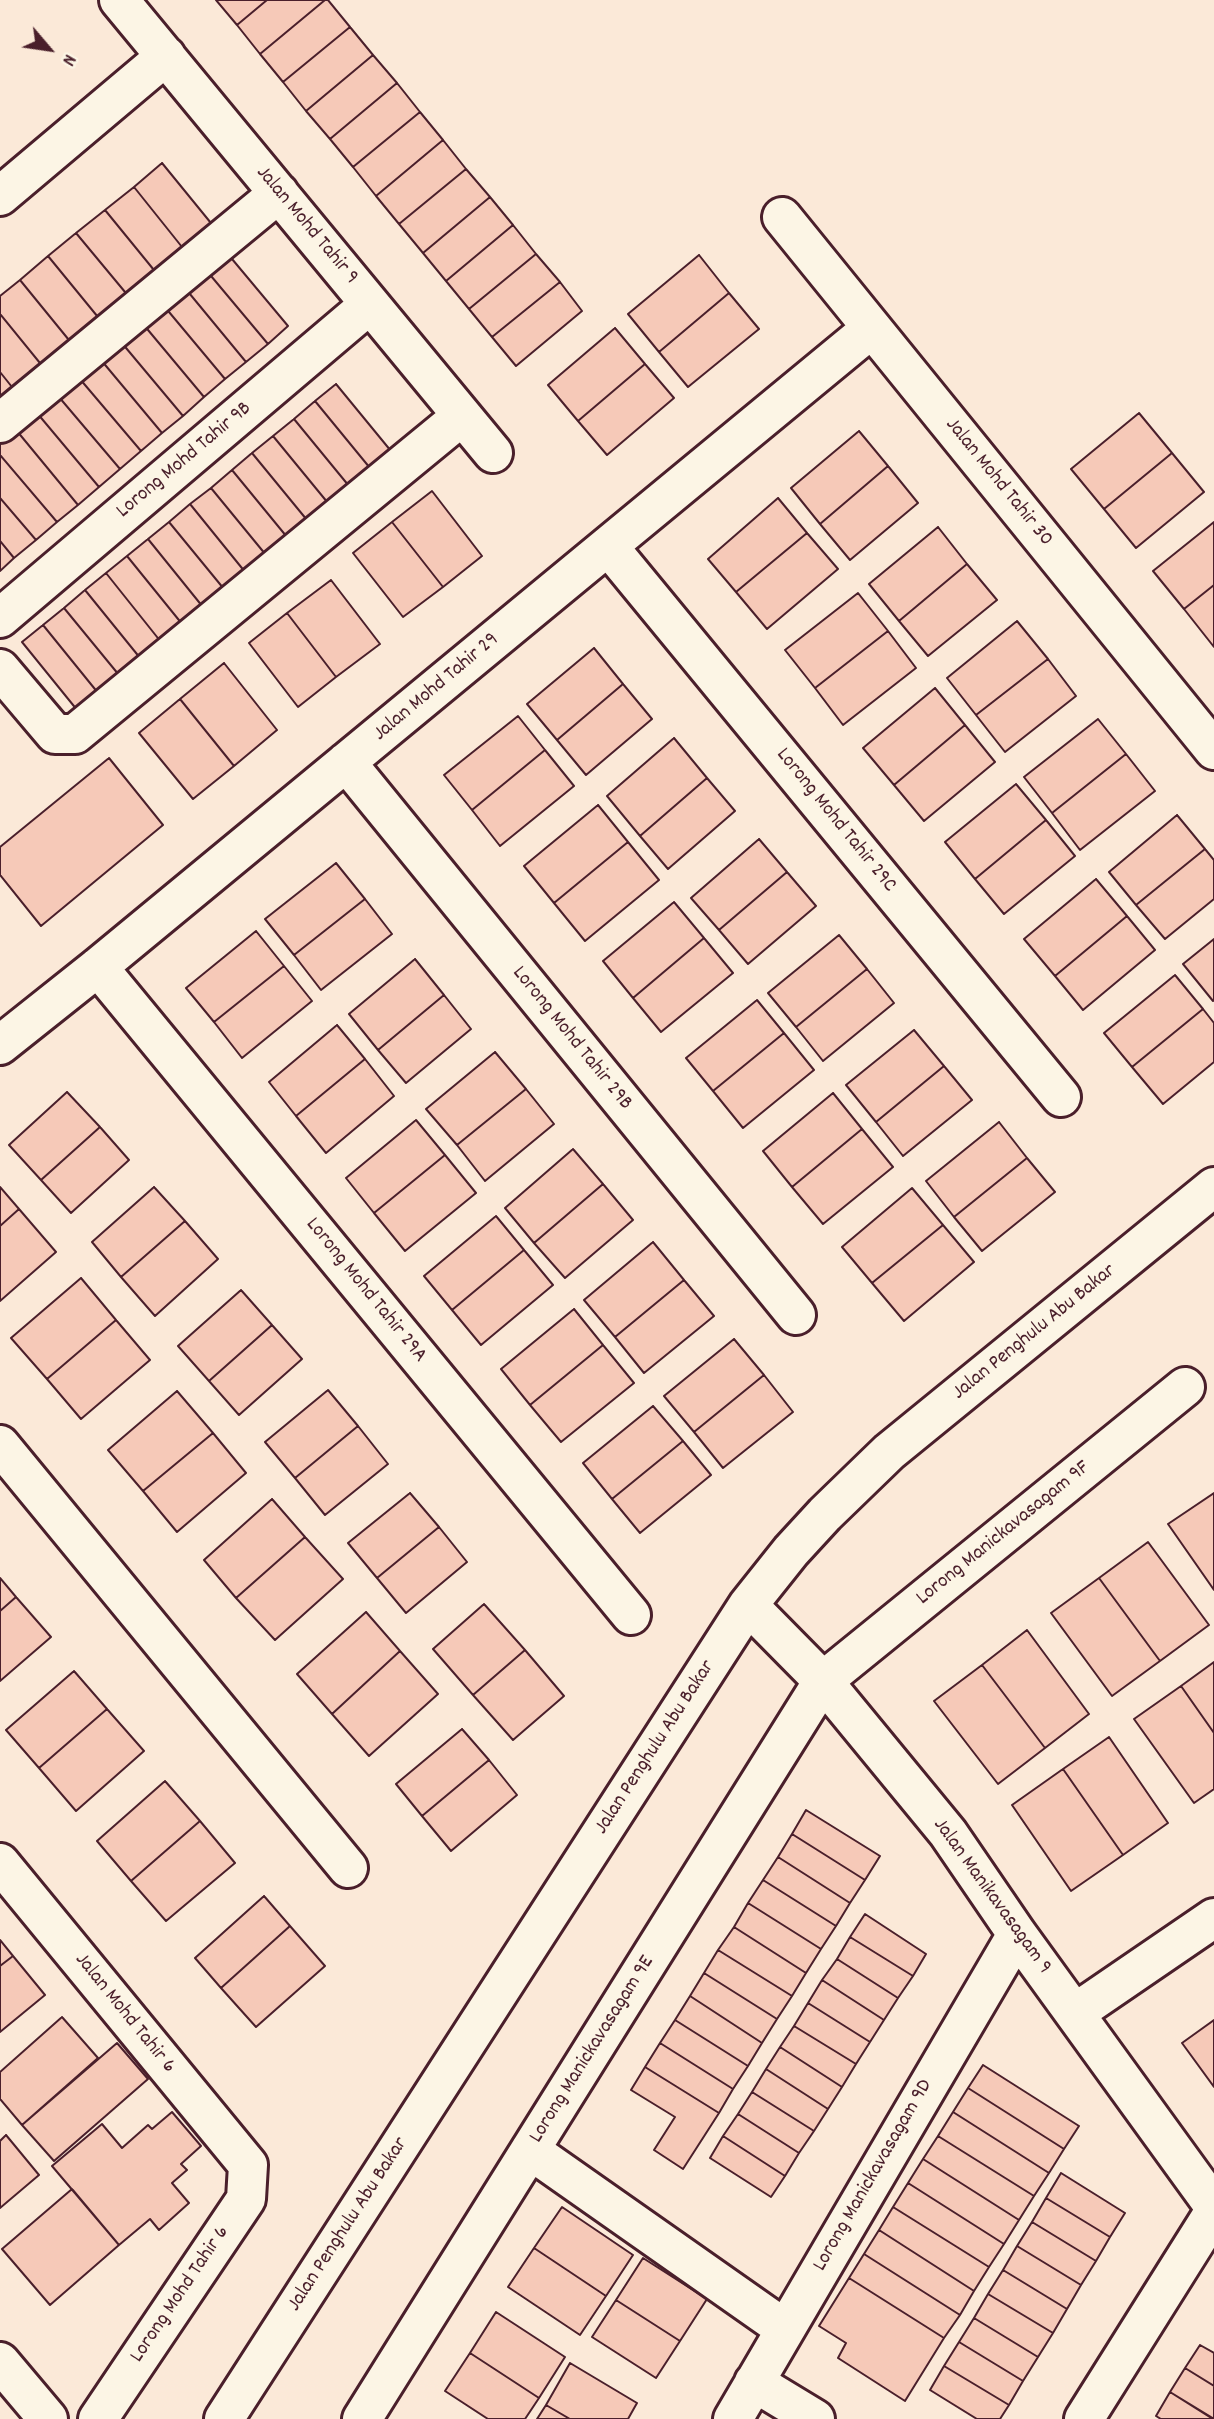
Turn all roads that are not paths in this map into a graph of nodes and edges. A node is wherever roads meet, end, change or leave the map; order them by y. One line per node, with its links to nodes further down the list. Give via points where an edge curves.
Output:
1 (119, 0): 2 (street, Jalan Mohd Tahir 9)
2 (166, 56): 3 (street, Jalan Mohd Tahir 9); 4 (street)
3 (279, 193): 6 (street, Jalan Mohd Tahir 9); 9 (street)
4 (0, 196)
5 (782, 217): 7 (street, Jalan Mohd Tahir 30)
6 (370, 304): 8 (street, Jalan Mohd Tahir 9); 12 (street, Lorong Mohd Tahir 9B)
7 (872, 328): 11 (street, Jalan Mohd Tahir 29); 14 (street, Jalan Mohd Tahir 30)
8 (462, 416): 10 (street, Jalan Mohd Tahir 9); 13 (street, via 75,734 55,734)
9 (0, 423)
10 (493, 453)
11 (608, 546): 15 (street, Jalan Mohd Tahir 29); 18 (street, Lorong Mohd Tahir 29C)
12 (0, 618)
13 (0, 669)
14 (1214, 750)
15 (346, 762): 16 (street, Jalan Mohd Tahir 29); 20 (street, Lorong Mohd Tahir 29B)
16 (98, 967): 17 (street, Jalan Mohd Tahir 29); 24 (street, Lorong Mohd Tahir 29A)
17 (0, 1045)
18 (1061, 1097)
19 (1214, 1187): 23 (street, Jalan Penghulu Abu Bakar, via 889,1452 816,1523)
20 (796, 1315)
21 (1185, 1387): 25 (street, Lorong Manickavasagam 9F)
22 (0, 1445): 27 (street)
23 (748, 1605): 25 (street, Jalan Manikavasagam 9); 40 (street, Jalan Penghulu Abu Bakar)
24 (631, 1615)
25 (823, 1681): 29 (street, Jalan Manikavasagam 9, via 948,1833); 31 (street, Lorong Manickavasagam 9E)
26 (0, 1863): 32 (street, Jalan Mohd Tahir 6)
27 (348, 1868)
28 (1214, 1918): 30 (street)
29 (1017, 1934): 30 (street, Jalan Manikavasagam 9); 35 (street, Lorong Manickavasagam 9D)
30 (1075, 2014): 33 (street, Jalan Manikavasagam 9)
31 (530, 2150): 35 (street); 41 (street, Lorong Manickavasagam 9E)
32 (248, 2165): 39 (street, Lorong Mohd Tahir 6, via 246,2199)
33 (1214, 2206)
34 (1214, 2212): 44 (street)
35 (785, 2329): 37 (street, Lorong Manickavasagam 9D)
36 (0, 2362): 38 (street)
37 (754, 2382): 42 (street, Lorong Manickavasagam 9D); 43 (street)
38 (48, 2419)
39 (98, 2419)
40 (224, 2419)
41 (362, 2419)
42 (733, 2419)
43 (815, 2419)
44 (1084, 2419)

